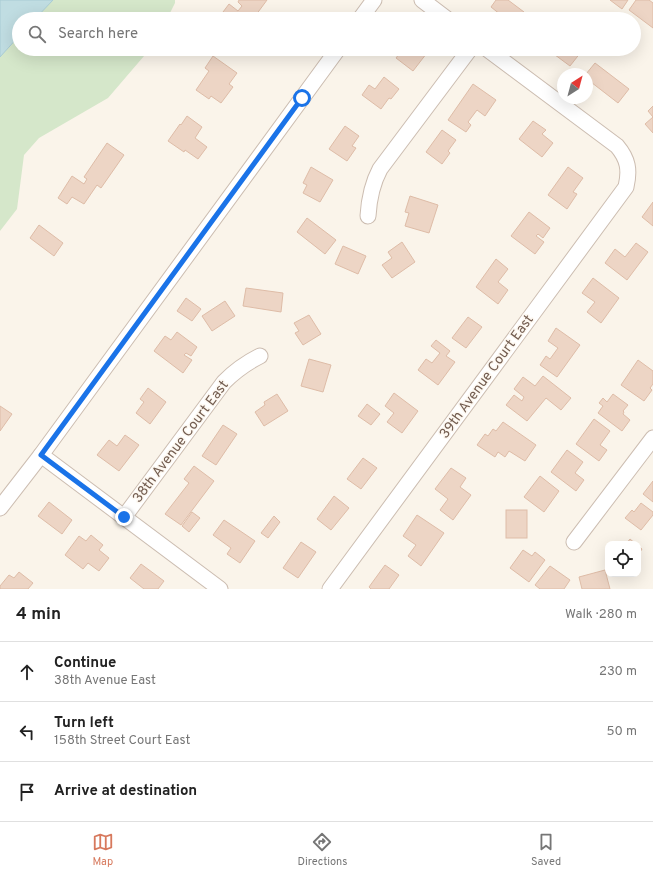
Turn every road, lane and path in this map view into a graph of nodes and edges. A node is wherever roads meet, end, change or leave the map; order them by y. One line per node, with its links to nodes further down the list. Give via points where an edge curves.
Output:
1 (374, 0): 3 (street)
2 (422, 0): 4 (street)
3 (365, 12)
4 (438, 12)
5 (333, 56): 11 (street)
6 (465, 56): 8 (street, via 380,169 374,180)
7 (496, 56): 16 (street, 39th Avenue Court East, via 617,146 628,166 626,187)
8 (368, 216)
9 (260, 356): 13 (street, 38th Avenue Court East, via 234,372 224,382)
10 (653, 438): 14 (street)
11 (41, 455): 12 (street); 13 (street)
12 (0, 508)
13 (124, 517): 15 (street)
14 (574, 542)
15 (211, 586)
16 (330, 589)

